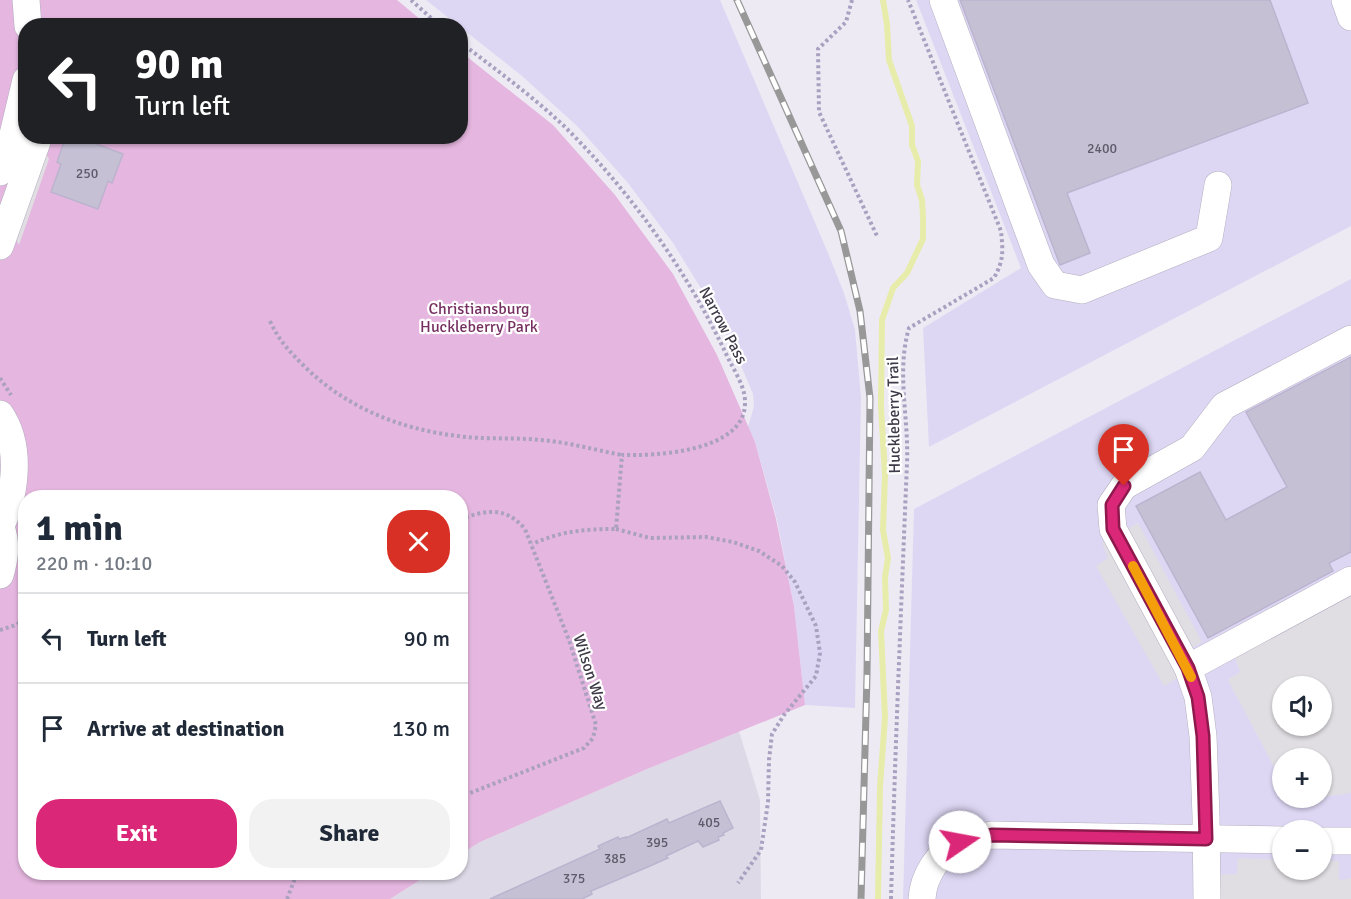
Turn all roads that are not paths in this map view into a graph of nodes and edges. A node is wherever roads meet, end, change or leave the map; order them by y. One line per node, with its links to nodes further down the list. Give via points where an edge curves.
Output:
1 (26, 0): 5 (street)
2 (943, 0): 9 (street, via 1041,266 1055,285 1082,291 1209,238)
3 (1345, 0): 4 (street)
4 (1351, 17)
5 (27, 18)
6 (18, 114): 8 (street)
7 (36, 144): 10 (street)
8 (0, 172)
9 (1218, 185)
10 (0, 246)
11 (1351, 339): 16 (street, via 1224,406 1192,448 1124,486 1112,505 1113,529)
12 (0, 414): 13 (street, via 13,445 14,471)
13 (1, 527): 14 (street, via 6,556)
14 (0, 575)
15 (1351, 580): 16 (street)
16 (1188, 668): 17 (street, via 1198,697 1203,736)
17 (1206, 839): 18 (street); 21 (street, via 992,835 960,842 935,861 922,889); 22 (street)
18 (1272, 840)
19 (1332, 841): 20 (street)
20 (1351, 841)
21 (922, 899)
22 (1207, 899)

